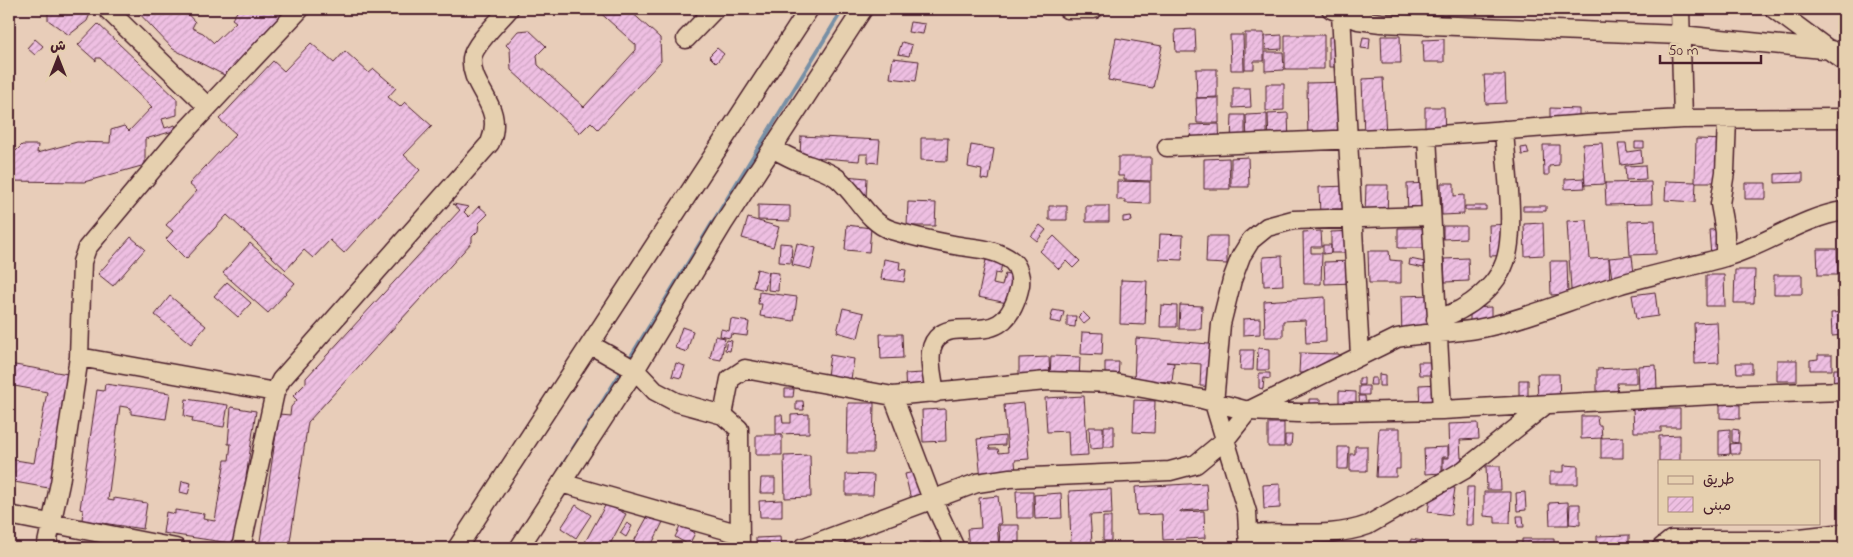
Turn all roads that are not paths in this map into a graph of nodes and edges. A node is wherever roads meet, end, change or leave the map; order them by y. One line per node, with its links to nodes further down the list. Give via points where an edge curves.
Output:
1 (107, 9): 15 (street)
2 (300, 9): 15 (street)
3 (509, 9): 34 (street, via 472,57 473,70 495,122 490,142 281,380)
4 (715, 9): 13 (street)
5 (809, 9): 29 (street)
6 (863, 9): 23 (street)
7 (1067, 9): 8 (street)
8 (1094, 9)
9 (1680, 9): 12 (street)
10 (1774, 9): 14 (street)
11 (1336, 12): 12 (street, via 1358,20 1414,26); 21 (street)
12 (1681, 35): 14 (street); 17 (street)
13 (686, 39)
14 (1838, 55)
15 (208, 107): 31 (street, via 88,248 82,262)
16 (1844, 118): 18 (street)
17 (1683, 119): 18 (street); 19 (street)
18 (1727, 119): 27 (street, via 1720,204)
19 (1504, 130): 20 (street); 28 (street, via 1509,217 1505,262 1482,294)
20 (1427, 136): 21 (street); 25 (street)
21 (1348, 140): 22 (street); 26 (street)
22 (1167, 147)
23 (772, 148): 32 (street); 35 (street, via 836,177 879,224 955,245 990,250 1014,262 1020,283 1005,318 997,326 949,332 938,336 933,344 931,362)
24 (1844, 210): 27 (street, via 1826,213)
25 (1430, 216): 26 (street); 28 (street)
26 (1352, 218): 30 (street); 37 (street, via 1293,220 1267,227 1251,240 1232,280 1221,324)
27 (1725, 257): 28 (street, via 1618,285 1489,327 1459,333)
28 (1437, 326): 30 (street, via 1397,338); 39 (street)
29 (591, 345): 32 (street); 53 (street)
30 (1360, 355): 40 (street)
31 (79, 357): 34 (street); 46 (street)
32 (635, 370): 41 (street, via 655,391 676,402); 43 (street)
33 (1844, 391): 38 (street)
34 (276, 392): 52 (street)
35 (935, 393): 36 (street); 37 (street, via 1046,381 1076,381 1115,383)
36 (892, 396): 41 (street, via 745,369 730,379); 44 (street)
37 (1214, 403): 40 (street); 42 (street)
38 (1544, 406): 39 (street); 49 (street, via 1464,470 1368,525 1352,531)
39 (1442, 410): 40 (street)
40 (1248, 411): 42 (street)
41 (723, 415): 48 (street, via 740,429)
42 (1225, 440): 44 (street, via 1196,464 1181,469 1010,478 977,483); 49 (street, via 1247,512)
43 (561, 483): 48 (street); 54 (street)
44 (932, 499): 55 (street); 56 (street)
45 (9, 515): 46 (street)
46 (52, 523): 50 (street); 51 (street)
47 (1844, 532): 57 (street, via 1782,540 1671,540)
48 (740, 541)
49 (1249, 541)
50 (46, 548)
51 (176, 548)
52 (241, 548)
53 (457, 548)
54 (519, 548)
55 (802, 548)
56 (954, 548)
57 (1661, 548)

